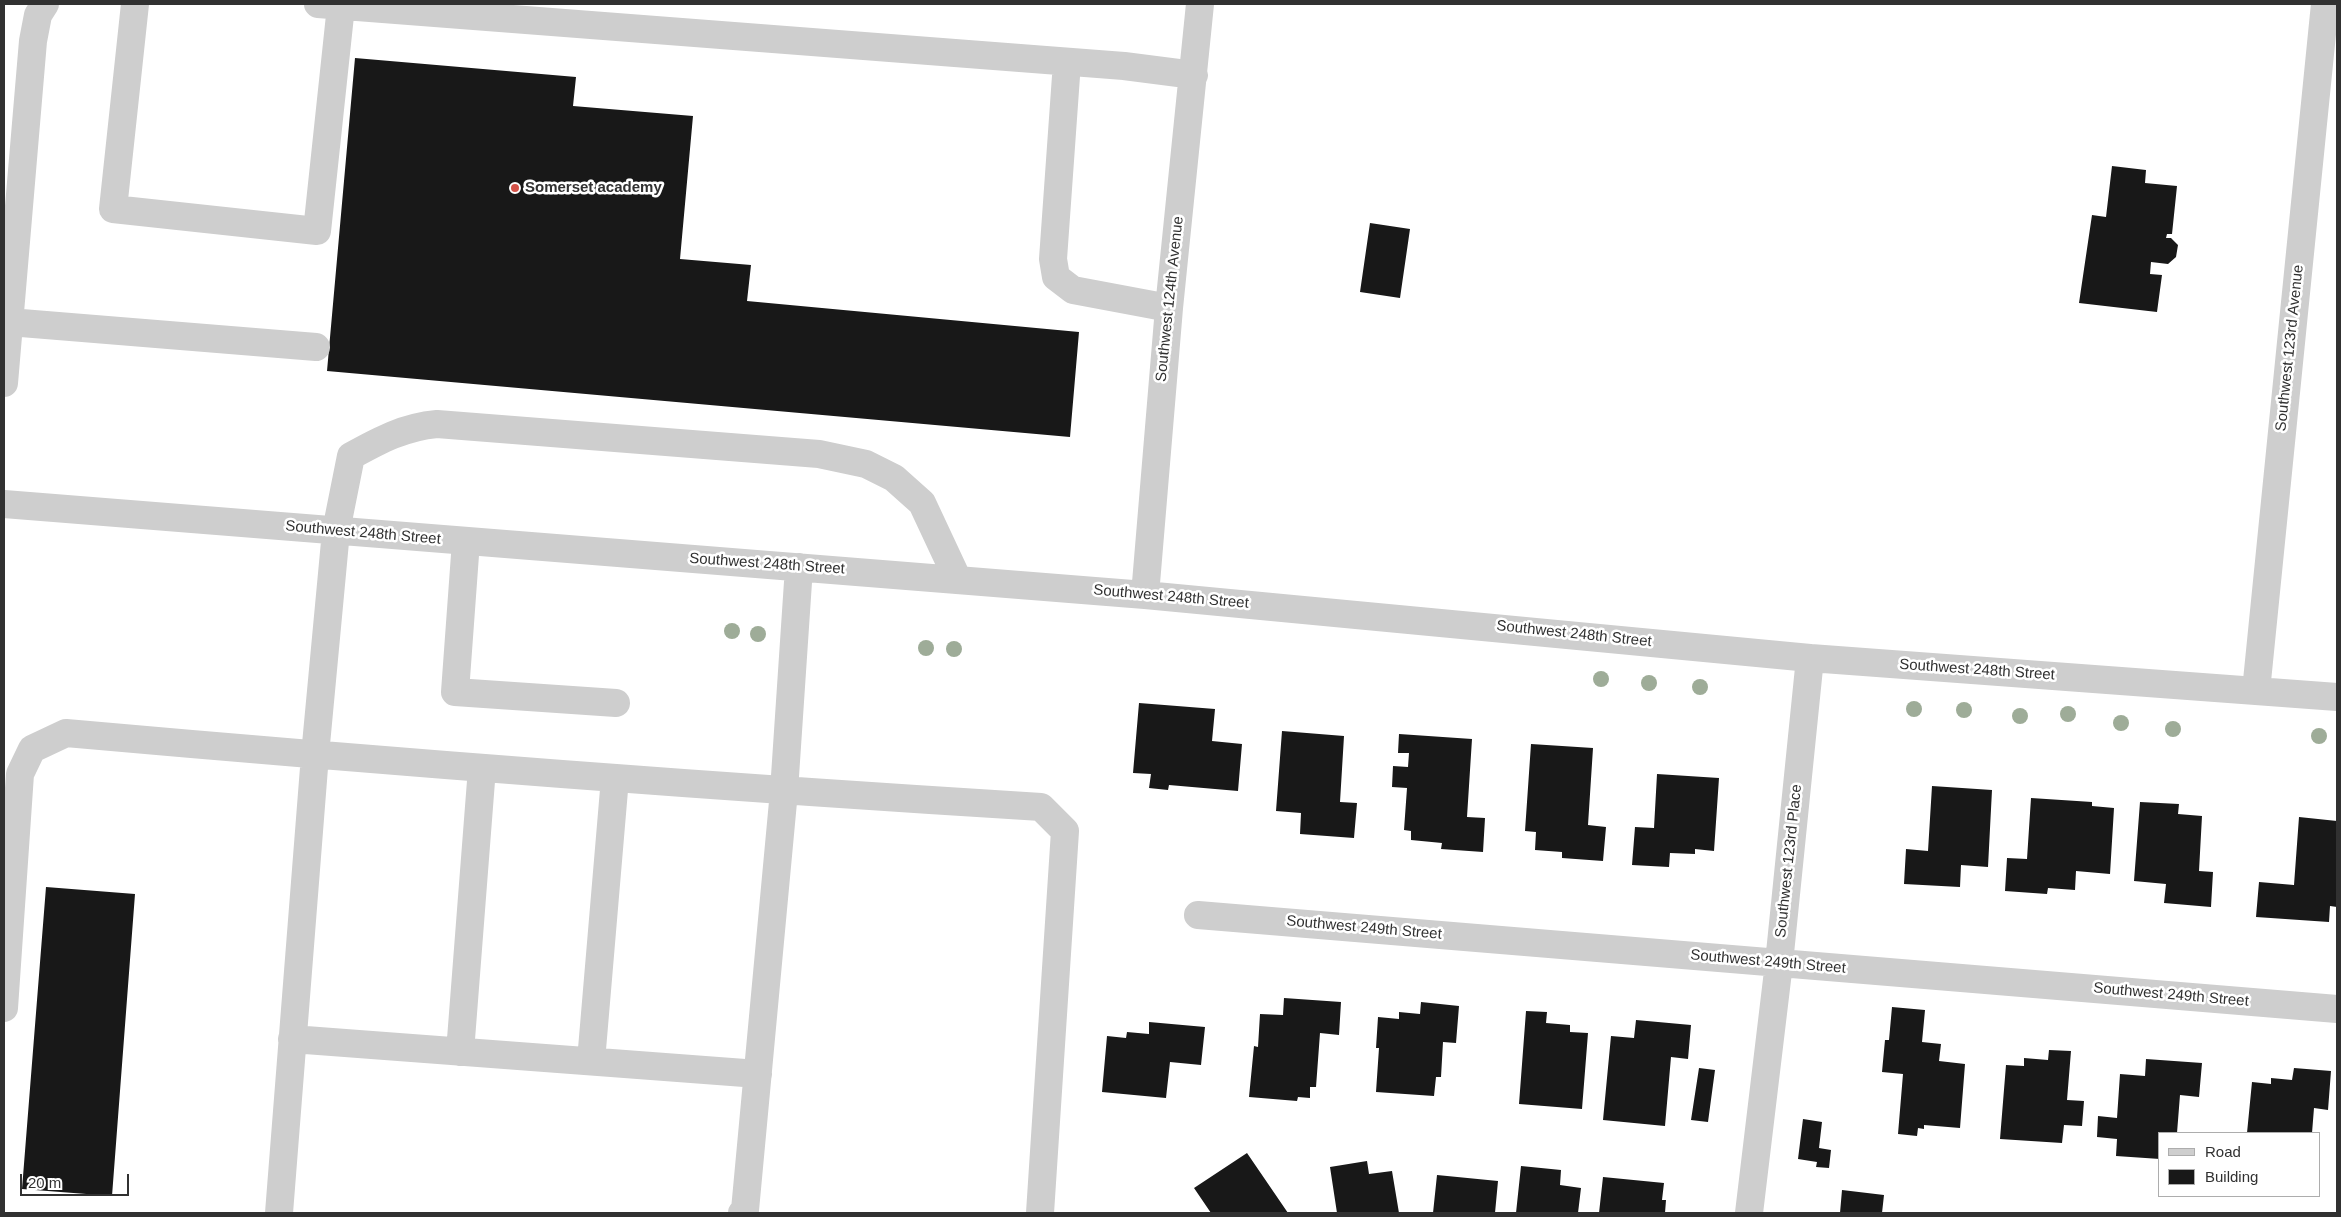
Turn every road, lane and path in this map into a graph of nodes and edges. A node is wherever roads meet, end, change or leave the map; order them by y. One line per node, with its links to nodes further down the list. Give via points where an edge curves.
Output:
1 (45, 4): 9 (street, via 38,15 32,42)
2 (135, 4): 5 (street, via 113,209 317,231)
3 (1200, 4): 7 (street, Southwest 124th Avenue)
4 (2324, 4): 19 (street, Southwest 123rd Avenue)
5 (329, 5): 6 (street)
6 (1067, 62): 7 (street); 8 (street, via 1052,259 1056,277 1073,290)
7 (1194, 75): 8 (street, Southwest 124th Avenue)
8 (1168, 308): 17 (street, Southwest 124th Avenue)
9 (9, 322): 10 (street); 11 (street)
10 (316, 347)
11 (4, 383)
12 (4, 504): 13 (street, Southwest 248th Street)
13 (336, 531): 14 (street, Southwest 248th Street); 16 (street, via 351,456 387,436 415,426 437,424 819,454 866,464 894,478 922,503); 22 (street)
14 (466, 541): 15 (street, Southwest 248th Street); 21 (street, via 455,692)
15 (799, 567): 16 (street, Southwest 248th Street); 25 (street)
16 (958, 580): 17 (street, Southwest 248th Street)
17 (1146, 594): 18 (street, Southwest 248th Street)
18 (1810, 658): 19 (street, Southwest 248th Street); 27 (street, Southwest 123rd Place)
19 (2256, 691): 20 (street, Southwest 248th Street)
20 (2337, 696)
21 (616, 703)
22 (315, 755): 23 (street); 28 (street, via 66,733 32,749 20,774); 30 (street)
23 (482, 768): 24 (street); 31 (street)
24 (616, 778): 25 (street); 32 (street)
25 (784, 791): 33 (street); 36 (street, via 1042,807 1065,831)
26 (1198, 915): 27 (street, Southwest 249th Street)
27 (1779, 962): 29 (street, Southwest 249th Street); 37 (street, Southwest 123rd Place)
28 (4, 1008)
29 (2337, 1009)
30 (292, 1039): 31 (street); 34 (street)
31 (460, 1052): 32 (street)
32 (591, 1061): 33 (street)
33 (758, 1074): 35 (street, via 745,1210)
34 (279, 1213)
35 (742, 1213)
36 (1040, 1213)
37 (1749, 1213)

